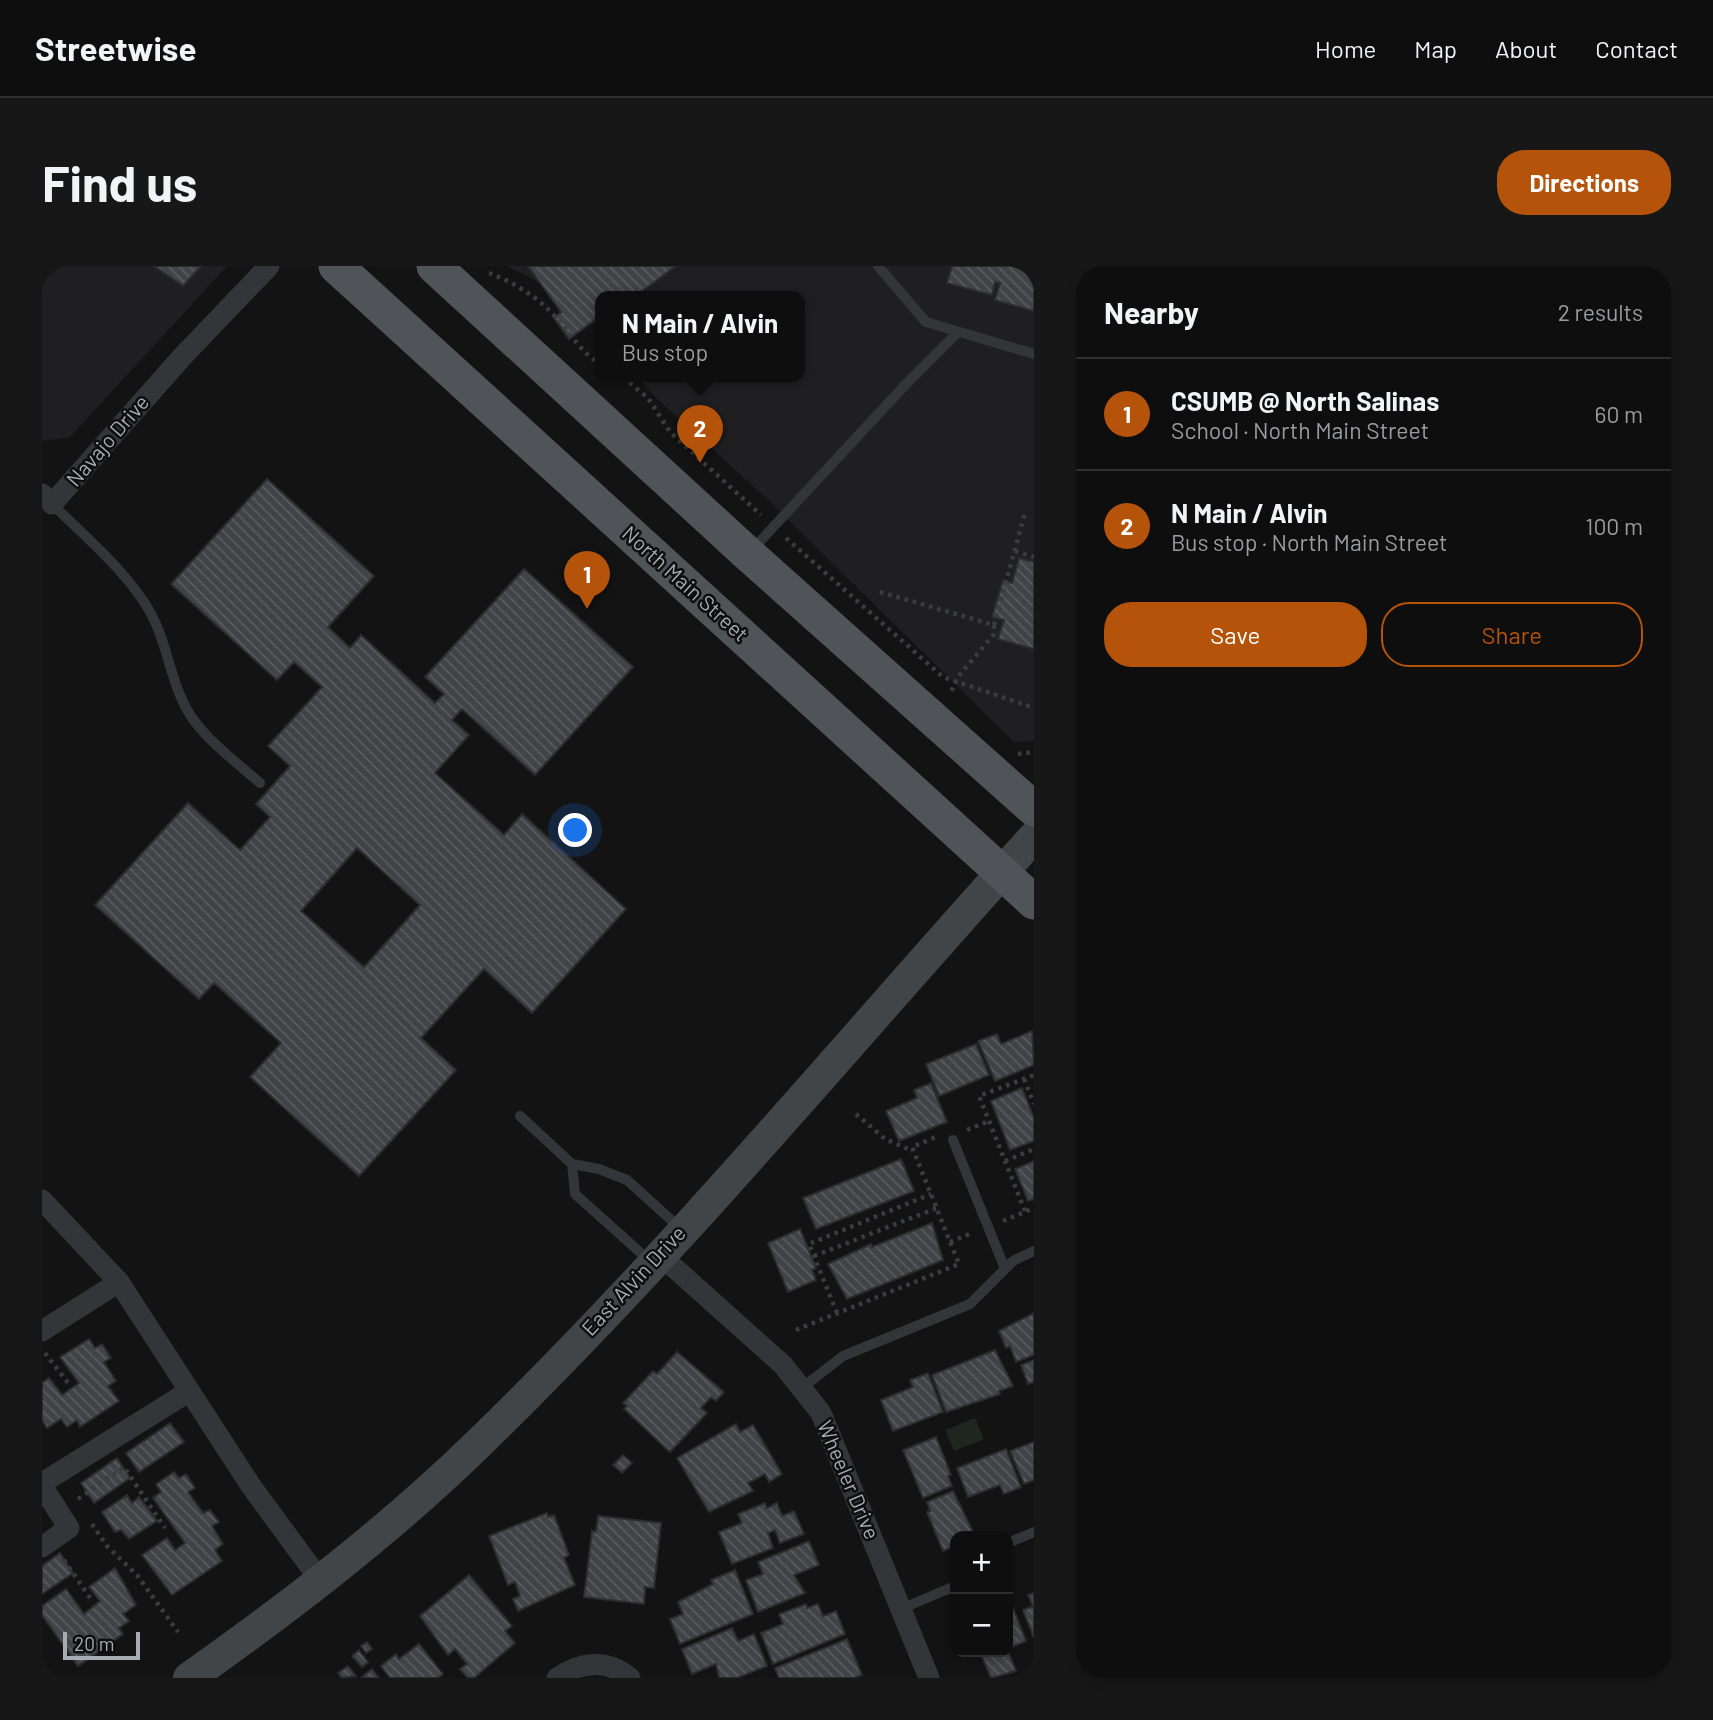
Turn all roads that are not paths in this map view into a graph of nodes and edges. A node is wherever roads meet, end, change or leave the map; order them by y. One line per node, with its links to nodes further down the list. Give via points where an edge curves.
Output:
1 (269, 266): 7 (street, Navajo Drive)
2 (336, 266): 12 (main road, North Main Street)
3 (878, 266): 5 (lane, via 926,322)
4 (453, 271): 8 (main road)
5 (958, 332): 6 (lane); 8 (lane)
6 (1034, 354)
7 (47, 499): 9 (lane, Navajo Drive, via 112,562 143,601 161,630 182,701 198,727)
8 (748, 554): 10 (main road)
9 (260, 783)
10 (1034, 808)
11 (1034, 837): 12 (main road, East Alvin Drive)
12 (1002, 872): 13 (main road, North Main Street); 18 (main road, East Alvin Drive)
13 (1034, 902)
14 (520, 1116): 16 (lane)
15 (953, 1140): 21 (lane)
16 (572, 1164): 18 (lane, via 627,1180); 20 (lane, via 575,1194)
17 (42, 1200): 22 (street)
18 (682, 1230): 20 (main road, East Alvin Drive)
19 (1034, 1251): 21 (lane)
20 (656, 1259): 24 (street, Wheeler Drive, via 764,1348); 30 (main road, East Alvin Drive, via 477,1445)
21 (1004, 1269): 24 (lane, via 970,1304 843,1356)
22 (119, 1282): 23 (street); 25 (street)
23 (42, 1331)
24 (803, 1387): 32 (street, Wheeler Drive, via 830,1431)
25 (188, 1392): 26 (street); 30 (street)
26 (42, 1485): 29 (street, via 69,1528)
27 (1034, 1532): 28 (lane)
28 (1013, 1541)
29 (46, 1544)
30 (320, 1580): 33 (main road, East Alvin Drive)
31 (950, 1588): 32 (lane)
32 (901, 1609): 36 (street, Wheeler Drive)
33 (189, 1678)
34 (557, 1678): 35 (street, via 590,1664 611,1667)
35 (629, 1678)
36 (929, 1678)

